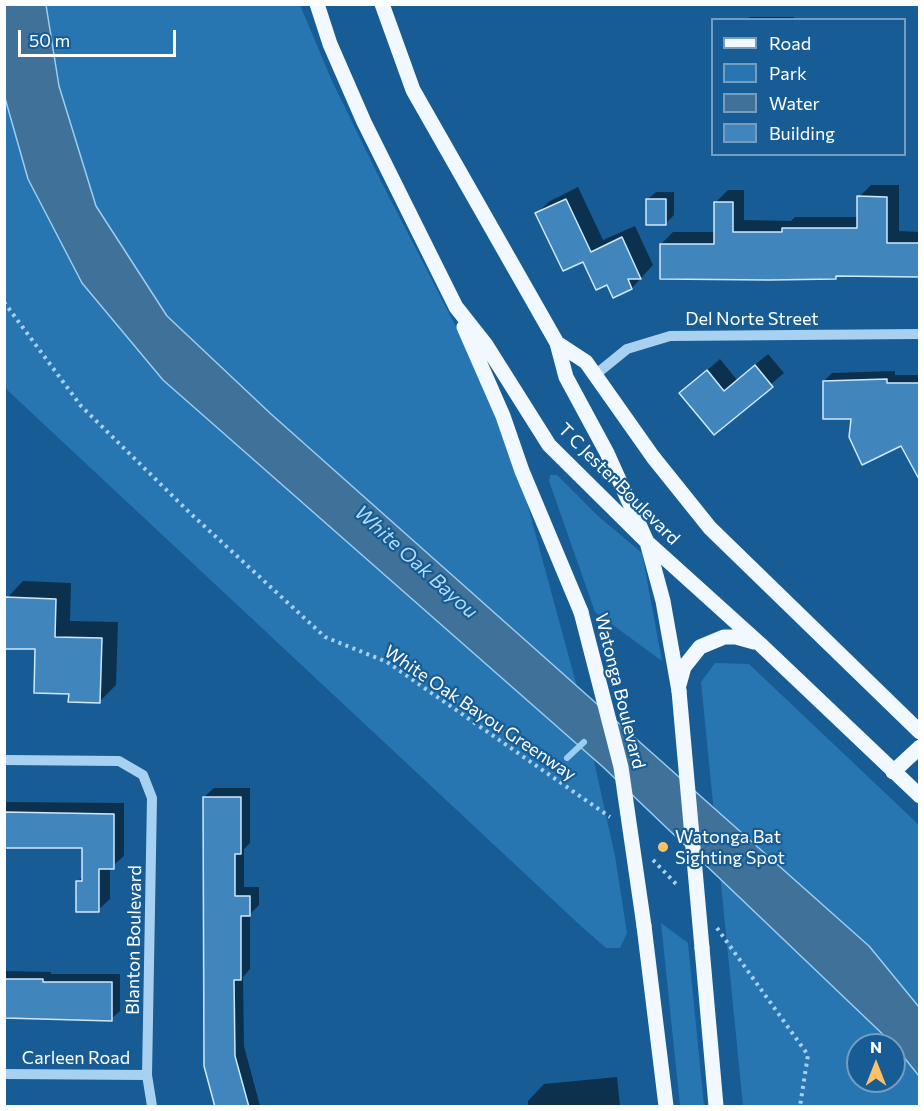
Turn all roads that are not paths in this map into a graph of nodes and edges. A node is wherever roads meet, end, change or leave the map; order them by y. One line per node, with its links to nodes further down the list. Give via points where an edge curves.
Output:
1 (316, 4): 3 (main road, T C Jester Boulevard, via 364,122)
2 (382, 4): 5 (main road, T C Jester Boulevard, via 413,90)
3 (456, 307): 7 (main road, T C Jester Boulevard, via 486,345 549,445); 18 (main road, Watonga Boulevard, bridge, via 581,612 621,767)
4 (920, 334): 6 (street, Del Norte Street, via 670,336 627,349)
5 (557, 344): 6 (main road, T C Jester Boulevard, via 586,362); 7 (main road, via 566,378 607,453)
6 (595, 375): 10 (main road, T C Jester Boulevard, via 710,528)
7 (647, 542): 8 (main road, T C Jester Boulevard); 9 (main road, via 663,600)
8 (760, 644): 9 (main road, via 736,637 700,647 684,667); 13 (main road, T C Jester Boulevard)
9 (679, 691): 19 (main road, bridge)
10 (920, 732)
11 (920, 747): 13 (main road)
12 (4, 760): 16 (street, Blanton Boulevard, via 119,761 143,775 153,808)
13 (894, 772): 14 (main road, T C Jester Boulevard)
14 (920, 796)
15 (4, 1074): 16 (street, Carleen Road)
16 (147, 1075): 17 (street, Blanton Boulevard)
17 (153, 1107)
18 (666, 1107)
19 (716, 1107)

